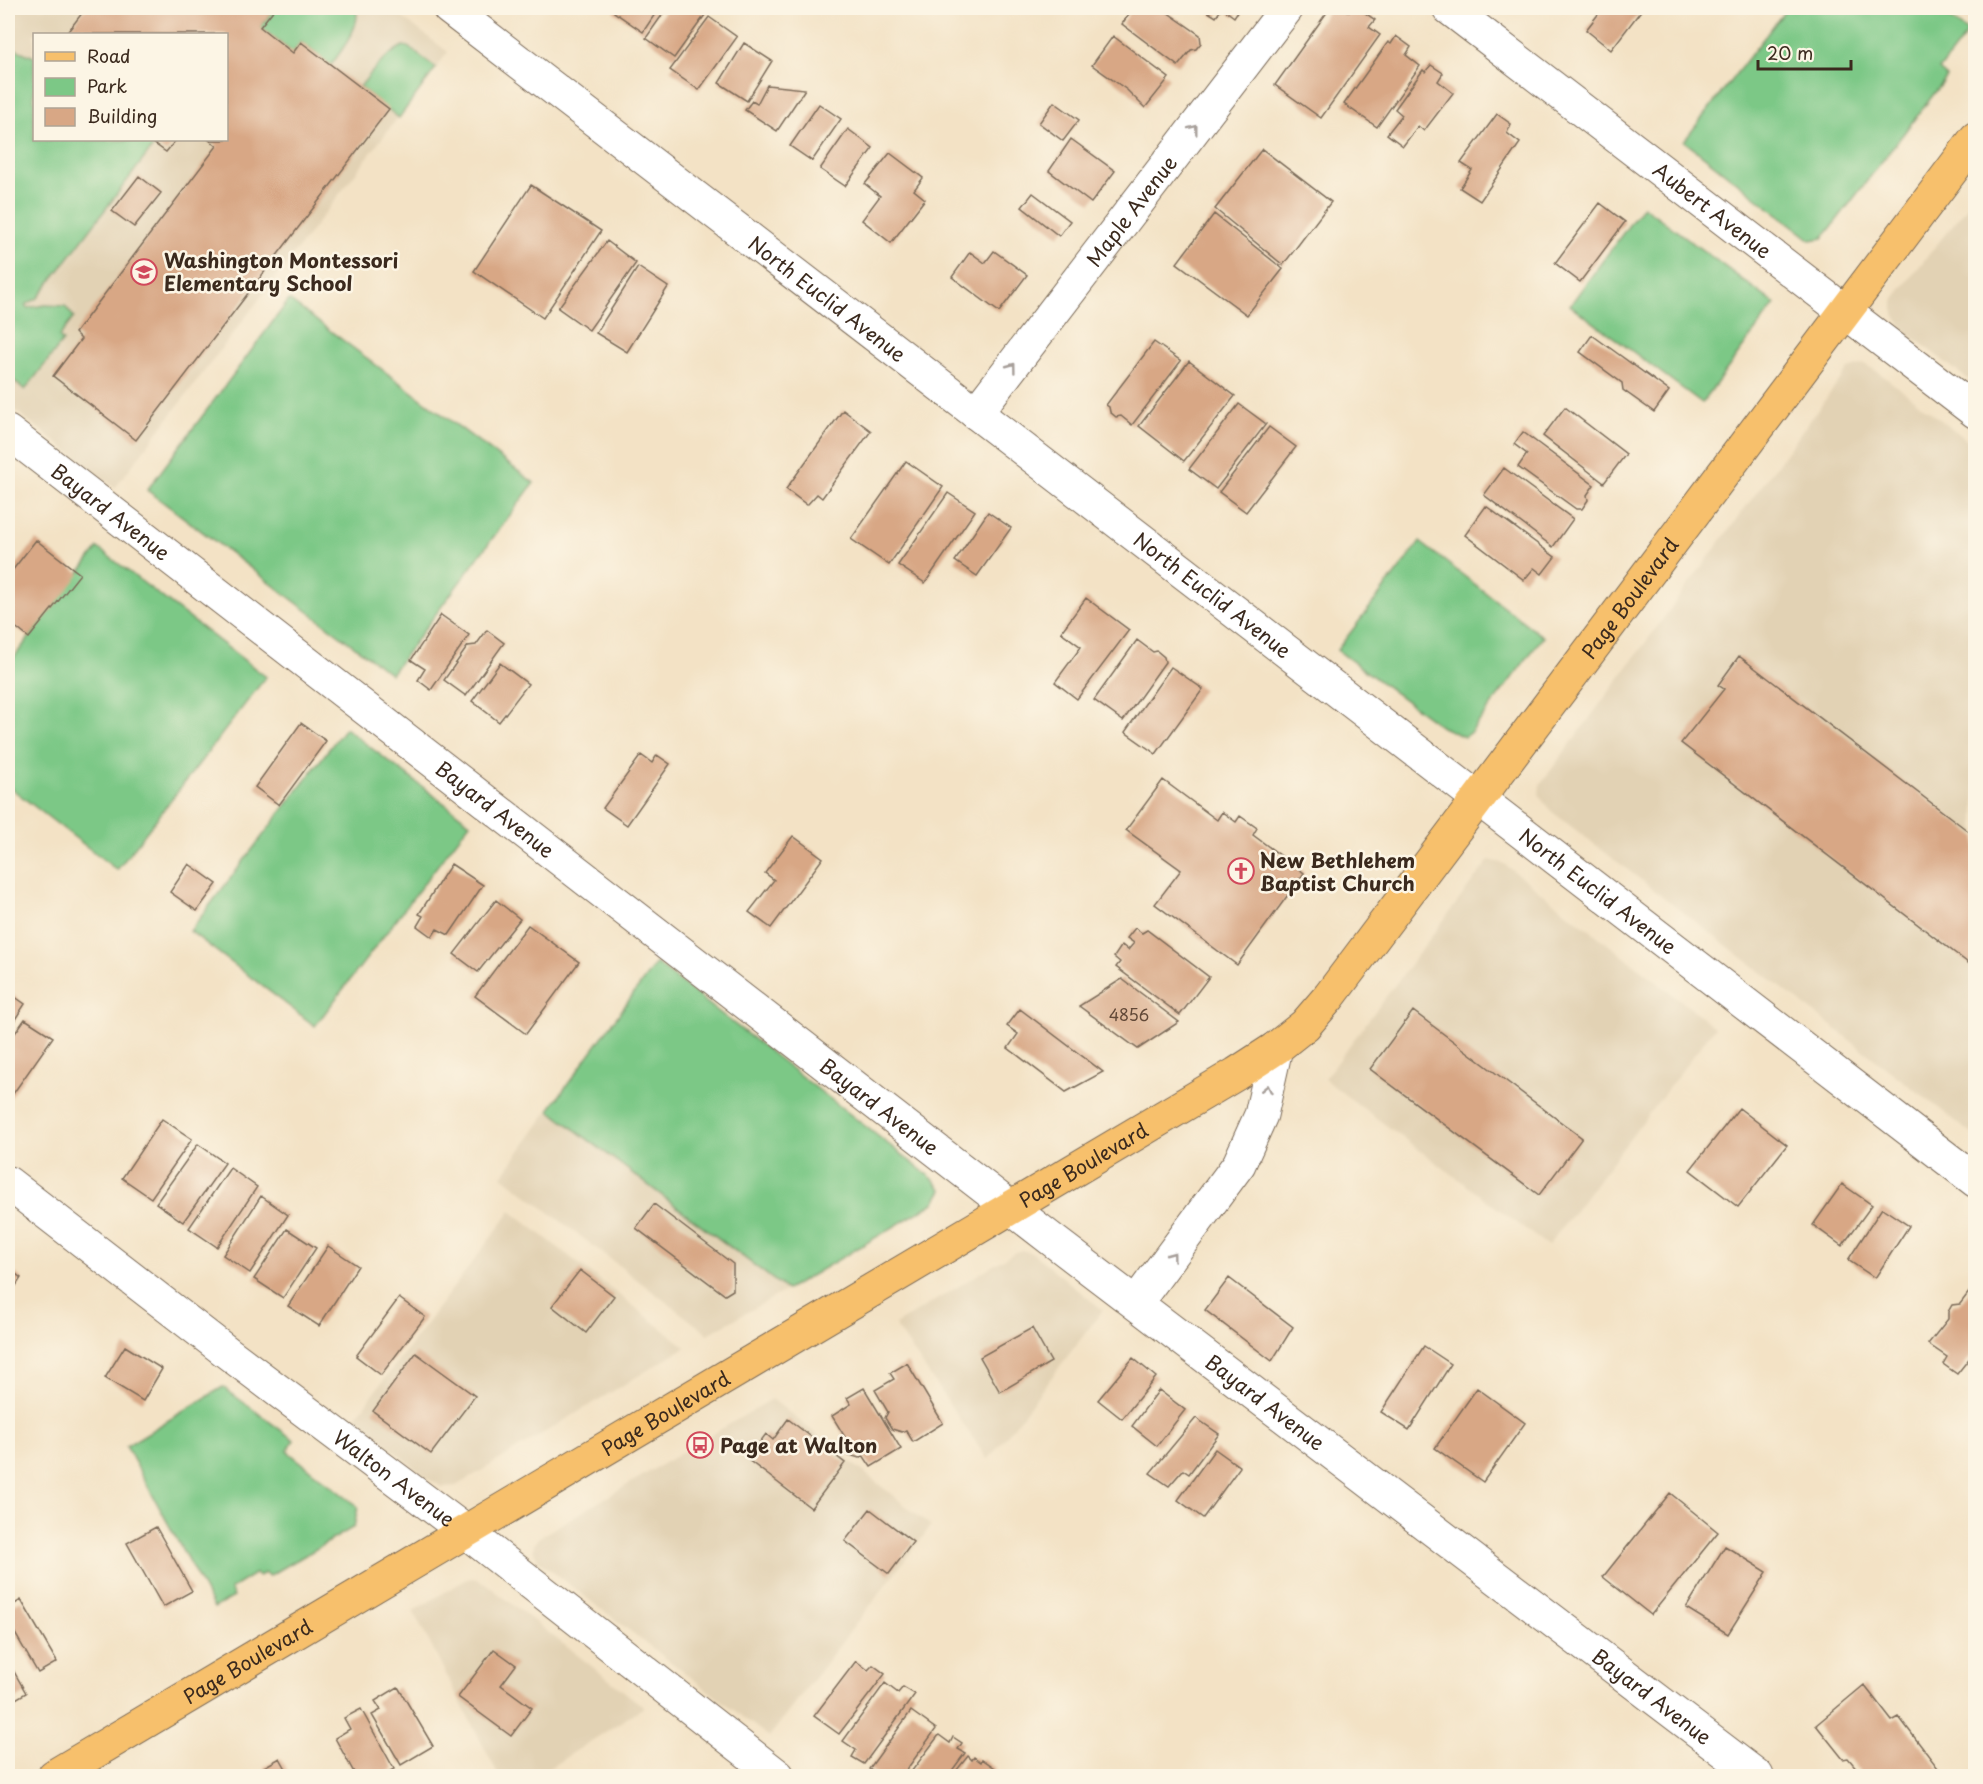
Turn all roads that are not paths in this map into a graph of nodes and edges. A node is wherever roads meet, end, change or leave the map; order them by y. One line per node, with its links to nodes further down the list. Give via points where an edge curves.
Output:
1 (449, 8): 7 (street, North Euclid Avenue)
2 (1287, 8): 7 (street, Maple Avenue, one-way to 2)
3 (1449, 8): 5 (street, Aubert Avenue)
4 (1976, 138): 5 (main road, Page Boulevard)
5 (1846, 311): 6 (street, Aubert Avenue); 9 (main road, Page Boulevard)
6 (1976, 412)
7 (976, 413): 9 (street, North Euclid Avenue)
8 (8, 432): 13 (street, Bayard Avenue)
9 (1478, 799): 10 (main road, Page Boulevard, via 1329,997 1305,1025); 11 (street, North Euclid Avenue)
10 (1276, 1048): 13 (main road, Page Boulevard); 14 (street, one-way to 10, via 1239,1164 1261,1115)
11 (1976, 1181)
12 (8, 1183): 15 (street, Walton Avenue)
13 (1011, 1206): 14 (street, Bayard Avenue); 15 (main road, Page Boulevard)
14 (1136, 1303): 18 (street, Bayard Avenue)
15 (465, 1531): 16 (main road, Page Boulevard); 17 (street, Walton Avenue)
16 (54, 1776)
17 (778, 1776)
18 (1757, 1776)

